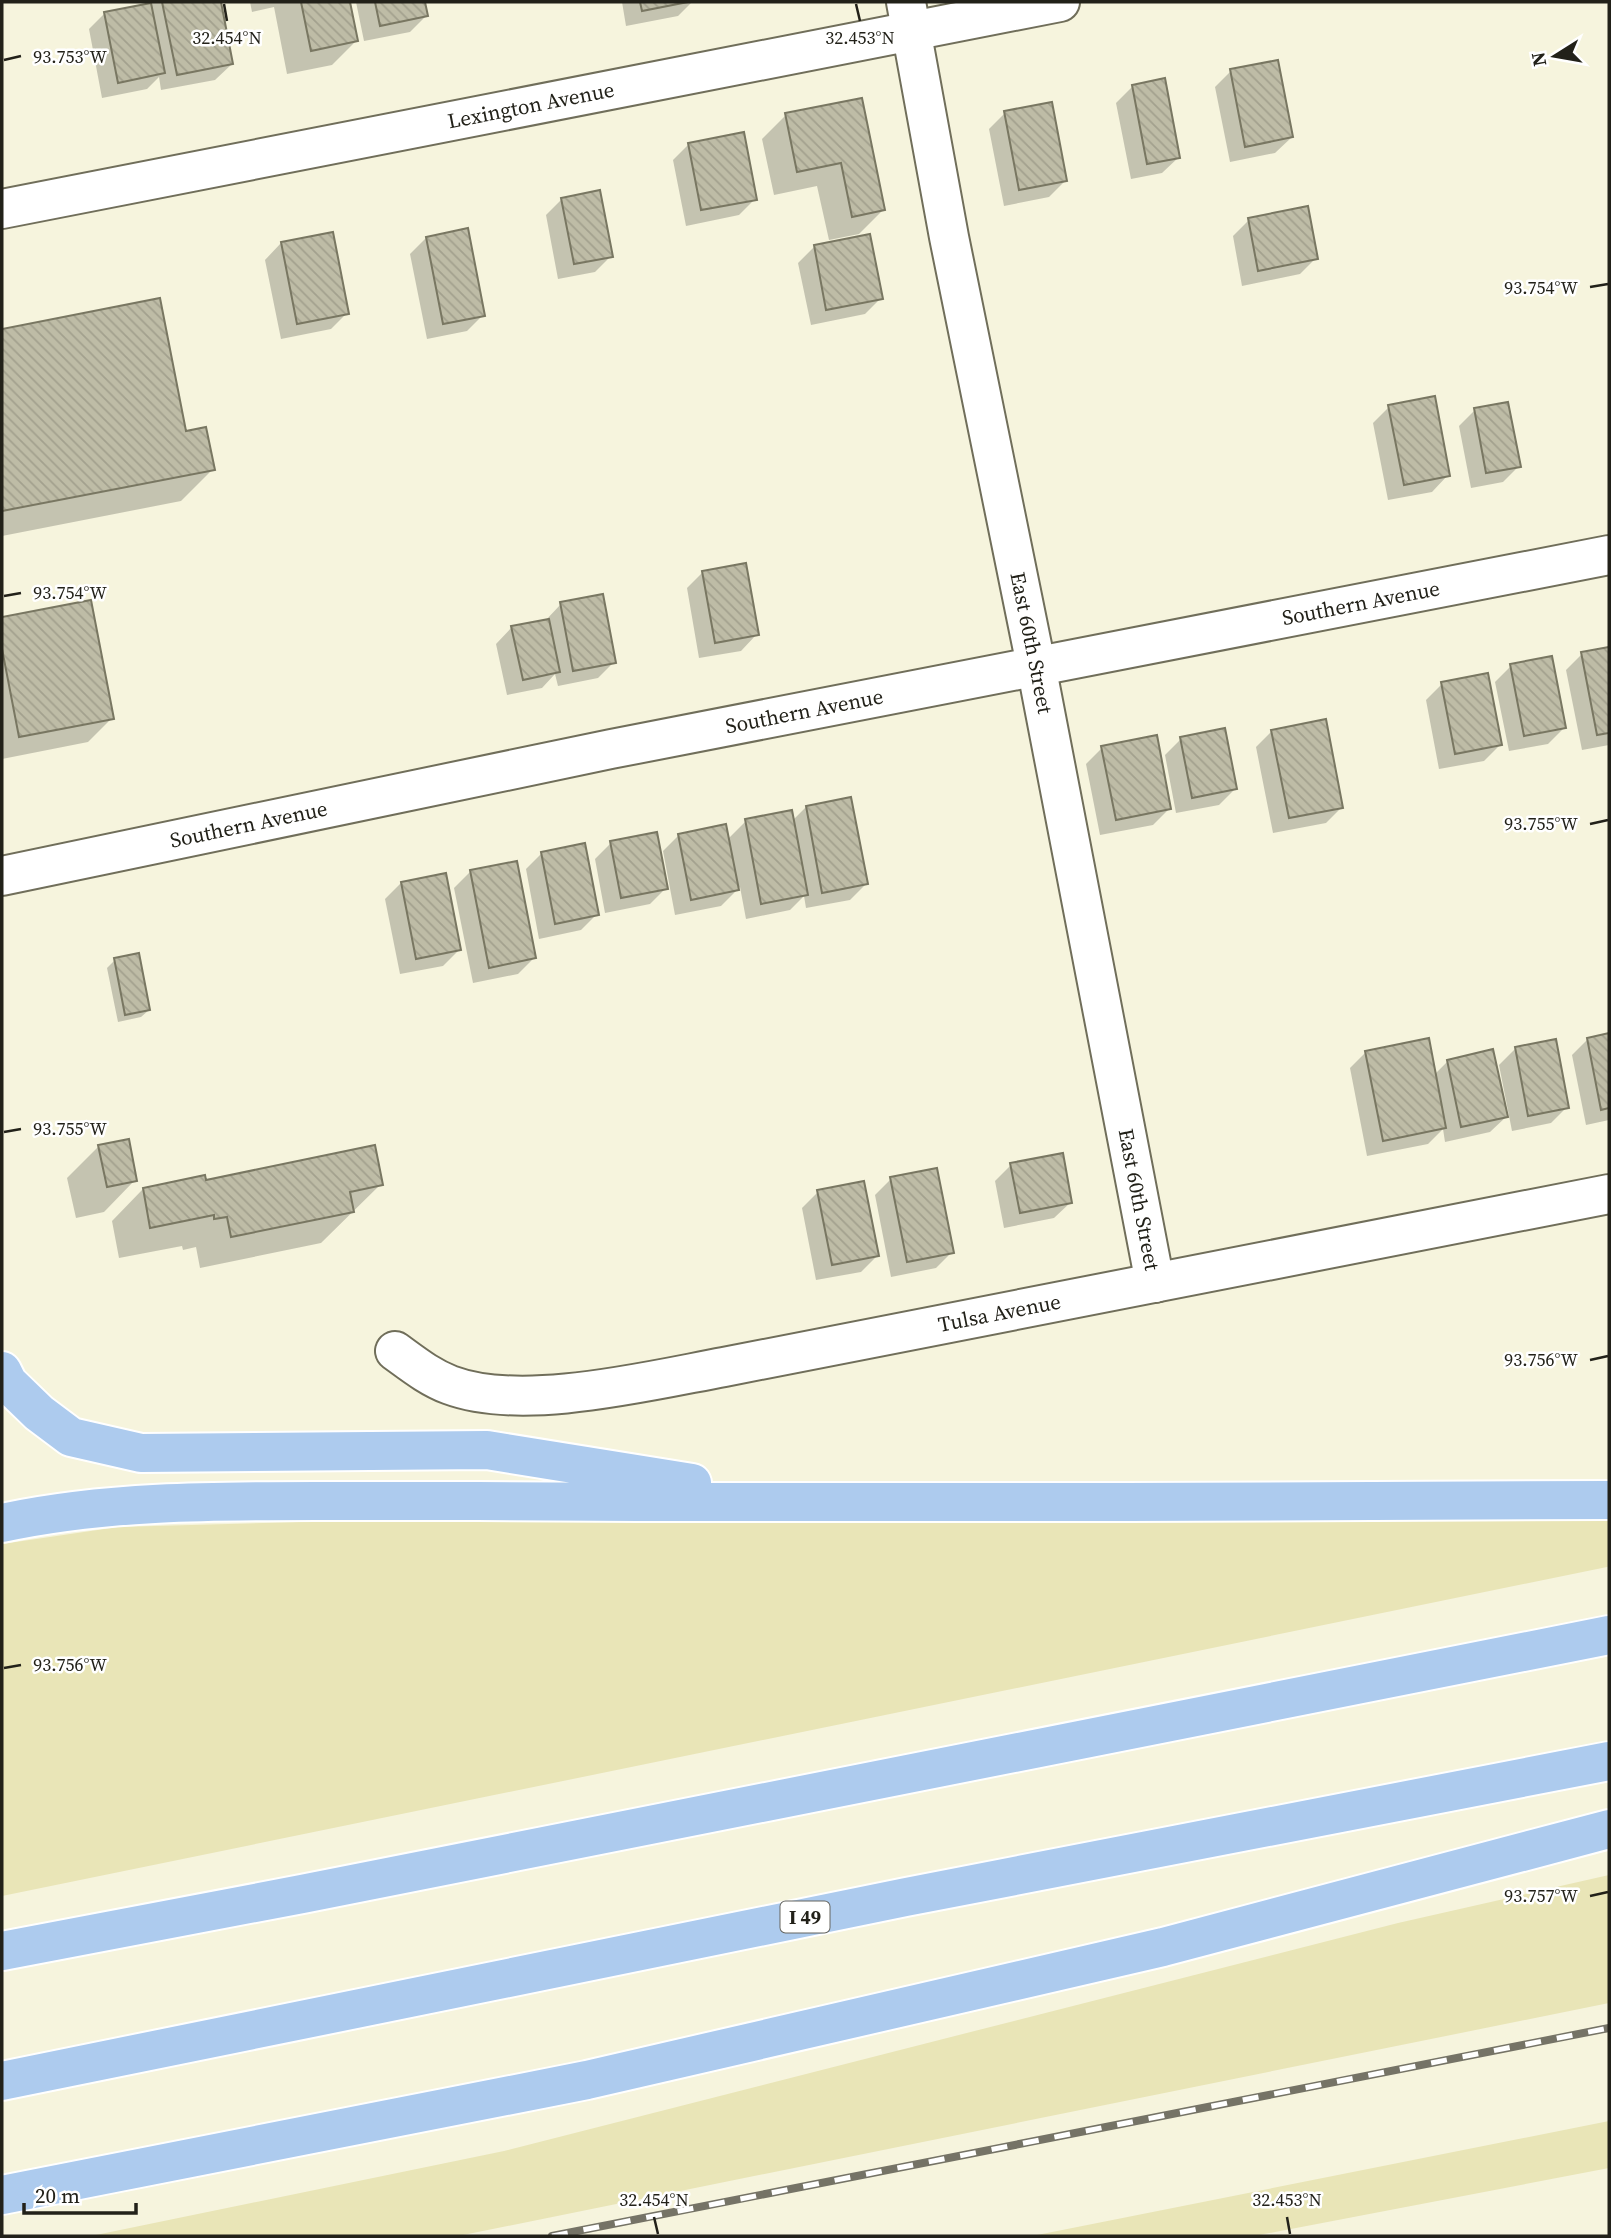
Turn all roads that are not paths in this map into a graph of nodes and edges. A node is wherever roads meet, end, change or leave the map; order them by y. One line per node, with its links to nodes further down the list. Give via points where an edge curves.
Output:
1 (1060, 2): 2 (street, Lexington Avenue)
2 (909, 16): 3 (street, Lexington Avenue); 5 (street, East 60th Street)
3 (2, 209)
4 (1609, 555): 5 (street, Southern Avenue)
5 (1036, 666): 6 (street, Southern Avenue, via 611,748); 8 (street, East 60th Street)
6 (2, 876)
7 (1609, 1194): 8 (street, Tulsa Avenue)
8 (1155, 1283): 9 (street, Tulsa Avenue, via 603,1389 513,1396 474,1392 426,1374)
9 (395, 1351)
10 (2, 1371): 12 (highway, via 31,1405 71,1437 141,1453 487,1450)
11 (1609, 1500): 12 (highway)
12 (815, 1503): 13 (highway, via 191,1503 106,1508)
13 (2, 1523)
14 (1609, 1634): 17 (highway)
15 (1609, 1760): 18 (highway, I 49)
16 (1609, 1829): 19 (highway, via 1163,1947 640,2068)
17 (2, 1951)
18 (2, 2081)
19 (2, 2195)

